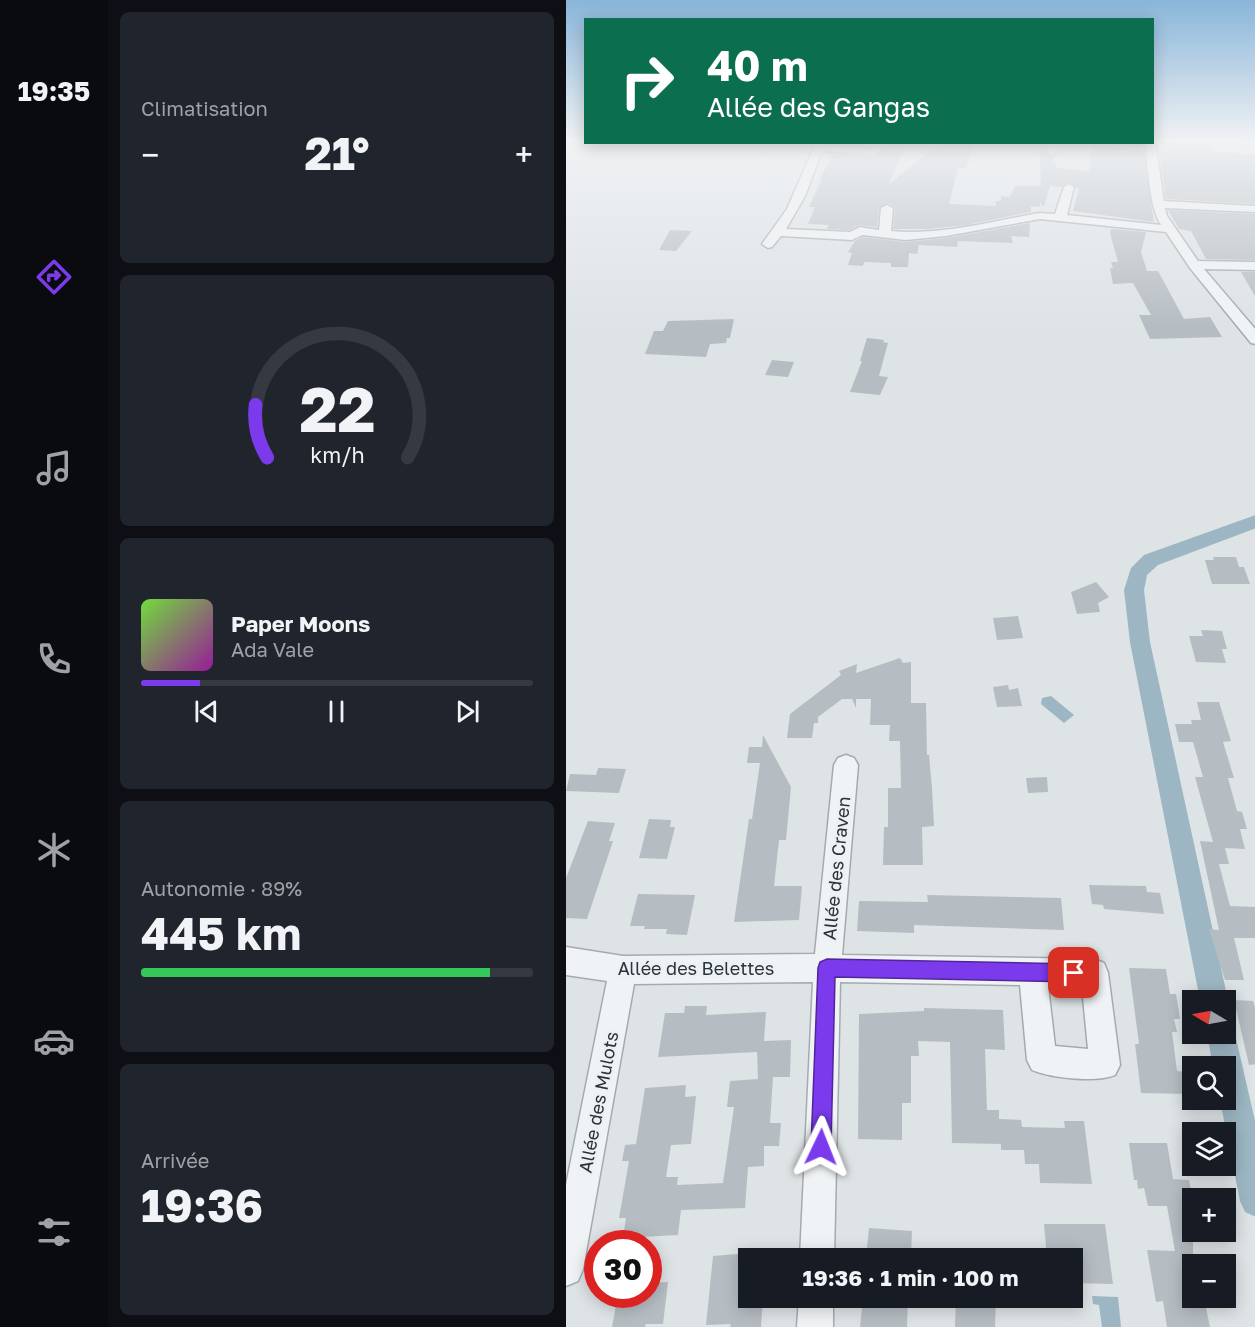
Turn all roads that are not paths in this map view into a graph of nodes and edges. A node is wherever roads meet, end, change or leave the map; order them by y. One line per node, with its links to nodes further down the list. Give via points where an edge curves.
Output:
1 (796, 201): 9 (street)
2 (1065, 201): 7 (street)
3 (1158, 201): 4 (street)
4 (1158, 204): 6 (street); 8 (street)
5 (887, 208): 10 (street)
6 (1256, 209)
7 (1060, 218): 8 (street); 10 (street, via 1040,216 906,236)
8 (1170, 229): 12 (street)
9 (779, 232): 10 (street); 11 (street)
10 (885, 234)
11 (768, 244)
12 (1194, 264): 13 (street); 14 (street)
13 (1256, 266)
14 (1256, 340)
15 (846, 765): 17 (street, Allée des Craven)
16 (566, 961): 18 (street, Allée des Belettes)
17 (827, 968): 18 (street, Allée des Belettes); 19 (street, Allée des Belettes); 20 (street, Allée des Craven)
18 (623, 970): 21 (street, Allée des Mulots)
19 (1033, 972)
20 (817, 1248)
21 (566, 1269)
22 (816, 1308): 23 (street)
23 (815, 1327)

